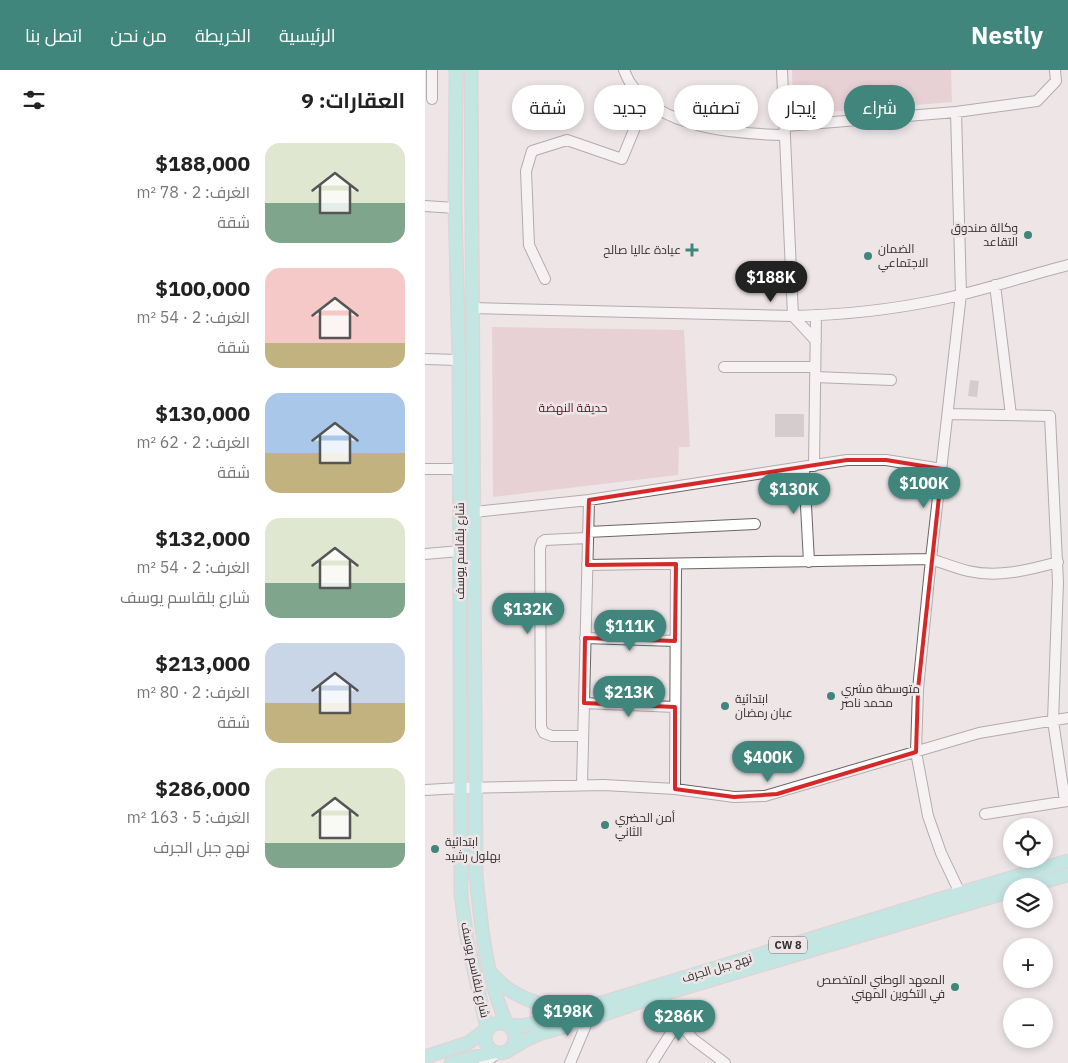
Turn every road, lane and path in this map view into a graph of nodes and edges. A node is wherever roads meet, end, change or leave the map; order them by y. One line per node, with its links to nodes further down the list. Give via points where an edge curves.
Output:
1 (432, 70): 9 (street)
2 (455, 70): 16 (main road, شارع بلقاسم يوسف)
3 (471, 70): 21 (main road, شارع بلقاسم يوسف)
4 (624, 70): 7 (street)
5 (782, 70): 8 (street)
6 (1055, 70): 11 (street, via 1056,81 1037,101)
7 (632, 85)
8 (783, 85)
9 (432, 99)
10 (664, 112): 14 (street, via 700,125 752,134)
11 (956, 112): 12 (street); 20 (street)
12 (834, 125)
13 (634, 130): 18 (street, via 622,159 567,140 532,151 526,171 529,245)
14 (785, 130): 23 (street)
15 (425, 206): 16 (street)
16 (455, 208): 26 (main road, شارع بلقاسم يوسف)
17 (1068, 265): 19 (street)
18 (545, 279)
19 (995, 285): 20 (street); 31 (street)
20 (961, 294): 22 (street, via 870,312); 30 (street)
21 (472, 308): 23 (street); 37 (main road, شارع بلقاسم يوسف)
22 (816, 315): 23 (street); 24 (street)
23 (793, 316): 24 (street)
24 (816, 341): 28 (street)
25 (425, 359): 26 (street)
26 (459, 360): 34 (main road, شارع بلقاسم يوسف)
27 (724, 367): 28 (street)
28 (815, 372): 29 (street); 32 (street)
29 (891, 380)
30 (948, 414): 31 (street); 35 (street)
31 (1011, 415): 44 (street, via 1050,416)
32 (809, 466): 35 (street, via 866,459); 36 (street); 43 (street)
33 (425, 469): 34 (street)
34 (459, 469): 40 (main road, شارع بلقاسم يوسف)
35 (942, 469): 42 (street)
36 (589, 500): 37 (street); 39 (street)
37 (474, 512): 58 (main road, شارع بلقاسم يوسف)
38 (755, 524): 39 (street)
39 (588, 535): 46 (street); 54 (street, via 545,540 539,548 541,727 552,736)
40 (460, 551): 41 (street); 57 (main road, شارع بلقاسم يوسف)
41 (425, 554)
42 (931, 559): 43 (street); 44 (street, via 969,572 990,574); 55 (street, via 918,689)
43 (809, 562): 45 (street)
44 (1057, 562): 47 (street)
45 (675, 564): 46 (street); 49 (street)
46 (587, 565): 48 (street)
47 (1063, 619): 53 (street)
48 (585, 638): 49 (street); 50 (street)
49 (675, 641): 51 (street)
50 (584, 703): 51 (street); 54 (street)
51 (675, 707): 59 (street)
52 (1068, 718): 53 (street)
53 (1053, 721): 55 (street, via 979,733); 61 (street)
54 (583, 736): 56 (street)
55 (916, 752): 59 (street, via 765,796 734,798); 66 (street, via 928,816)
56 (582, 784): 58 (street); 59 (street)
57 (461, 788): 58 (street); 60 (street); 74 (main road, شارع بلقاسم يوسف, via 461,895)
58 (475, 788): 68 (main road, شارع بلقاسم يوسف, via 476,875)
59 (675, 788)
60 (425, 790)
61 (1067, 801): 62 (street)
62 (985, 814)
63 (1068, 861): 66 (main road, نهج جبل الجرف / CW 8)
64 (1068, 875): 65 (main road)
65 (1053, 879)
66 (960, 893): 70 (main road, نهج جبل الجرف / CW 8)
67 (1003, 893): 69 (main road, نهج جبل الجرف / CW 8)
68 (490, 972): 70 (main road, via 499,983 521,997); 73 (main road, شارع بلقاسم يوسف, via 499,1009)
69 (657, 996): 71 (main road, نهج جبل الجرف / CW 8); 72 (street)
70 (571, 1012): 73 (main road, نهج جبل الجرف / CW 8, via 536,1023)
71 (589, 1020): 75 (main road, نهج جبل الجرف / CW 8, via 542,1034); 80 (street)
72 (678, 1022): 81 (street); 82 (street, via 693,1039)
73 (507, 1025): 74 (main road, via 496,1023); 75 (main road, via 514,1032)
74 (487, 1029): 76 (main road, via 486,1044); 77 (main road, via 468,1043)
75 (512, 1048): 76 (main road)
76 (496, 1053): 78 (main road); 79 (street)
77 (425, 1057)
78 (451, 1063)
79 (484, 1063)
80 (570, 1063)
81 (652, 1063)
82 (725, 1063)

